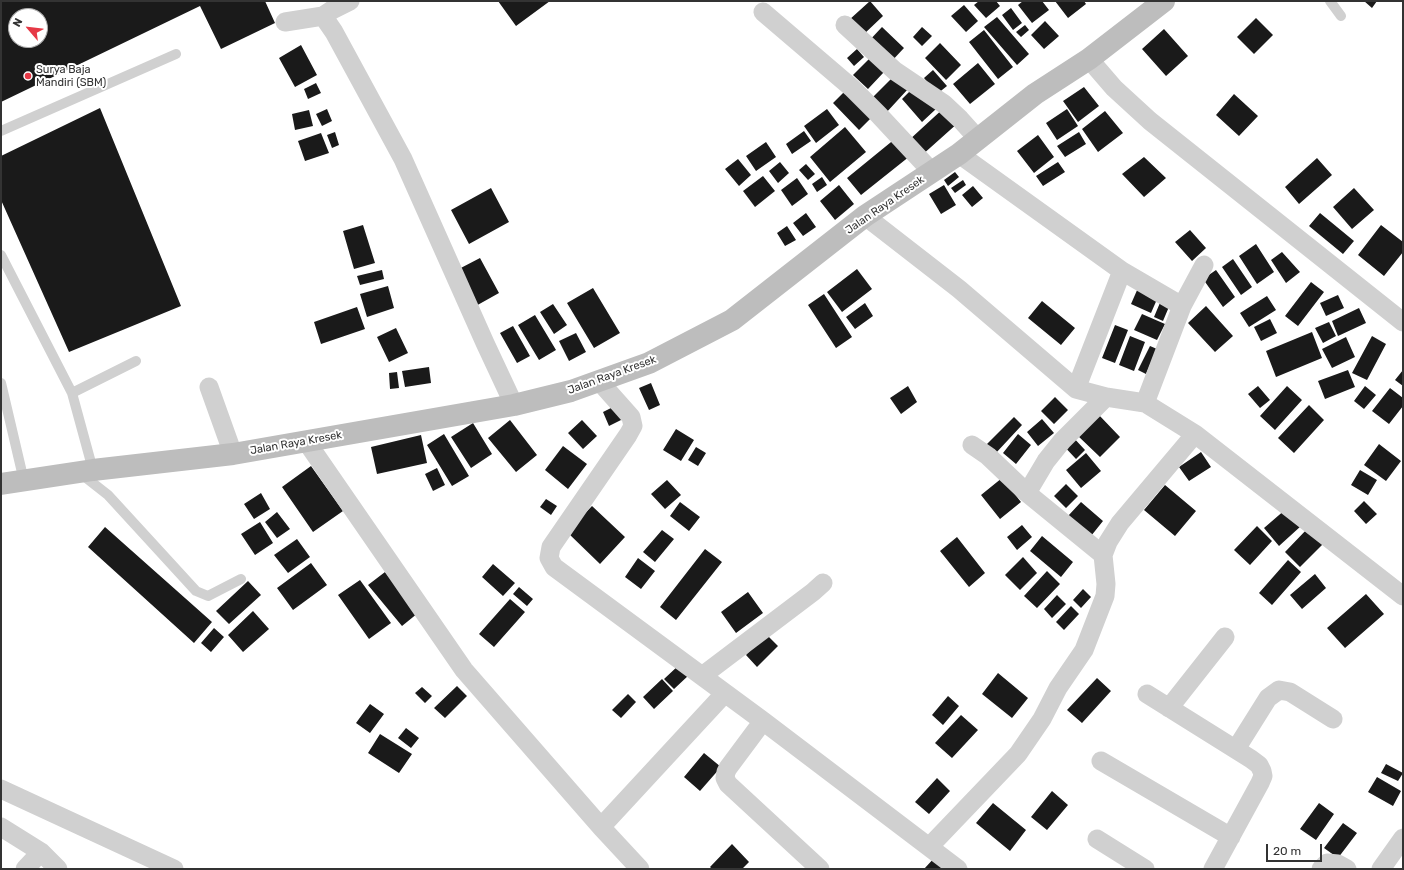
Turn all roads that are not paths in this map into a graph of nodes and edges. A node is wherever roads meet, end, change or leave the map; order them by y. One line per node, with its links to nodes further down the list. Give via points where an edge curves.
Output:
1 (350, 1): 5 (street)
2 (1164, 1): 10 (main road, Jalan Raya Kresek)
3 (1330, 1): 6 (lane)
4 (763, 12): 14 (street, via 852,88)
5 (323, 16): 7 (street); 29 (street, via 403,159)
6 (1341, 16)
7 (285, 22)
8 (845, 25): 12 (street, via 895,71 944,104)
9 (176, 54): 11 (lane)
10 (1090, 59): 12 (main road, Jalan Raya Kresek, via 1035,94); 20 (street, via 1114,88 1150,121)
11 (1, 131)
12 (978, 139): 13 (main road, Jalan Raya Kresek)
13 (959, 154): 14 (main road, Jalan Raya Kresek); 18 (street)
14 (932, 172): 15 (main road, Jalan Raya Kresek)
15 (865, 216): 22 (main road, Jalan Raya Kresek, via 732,320 649,363); 25 (street, via 959,289)
16 (1, 255): 26 (lane)
17 (1204, 265): 19 (street)
18 (1122, 271): 19 (street); 25 (street)
19 (1182, 306): 28 (street)
20 (1403, 322)
21 (136, 361): 26 (lane)
22 (599, 381): 29 (main road, Jalan Raya Kresek, via 571,391); 43 (street, via 631,417 633,426 551,547 549,558 554,567)
23 (1, 383): 35 (lane)
24 (209, 387): 33 (street)
25 (1076, 389): 27 (street)
26 (72, 393): 34 (lane)
27 (1106, 397): 28 (street); 37 (street, via 1062,441 1046,461)
28 (1145, 403): 30 (street)
29 (514, 405): 31 (main road, Jalan Raya Kresek)
30 (1195, 434): 38 (street, via 1120,523); 41 (street)
31 (306, 441): 33 (main road, Jalan Raya Kresek); 53 (street, via 464,670)
32 (972, 446): 37 (street, via 988,456)
33 (233, 454): 34 (main road, Jalan Raya Kresek)
34 (86, 471): 35 (main road, Jalan Raya Kresek); 39 (lane, via 196,591 208,596)
35 (24, 481): 36 (main road, Jalan Raya Kresek)
36 (1, 484)
37 (1027, 493): 38 (street)
38 (1103, 555): 57 (street, via 1105,596 1084,650 1018,754)
39 (241, 579)
40 (823, 583): 43 (street)
41 (1403, 596)
42 (1225, 636): 46 (street)
43 (702, 676): 44 (street)
44 (725, 693): 48 (street); 53 (street)
45 (1148, 694): 46 (street)
46 (1169, 708): 49 (street)
47 (1333, 720): 49 (street, via 1290,692 1280,690 1268,698)
48 (763, 721): 57 (street); 63 (street, via 728,768 728,784)
49 (1236, 749): 54 (street, via 1259,765 1263,776)
50 (1101, 761): 54 (street)
51 (1, 789): 61 (street)
52 (1, 827): 58 (street)
53 (601, 827): 62 (street)
54 (1231, 837): 66 (street)
55 (1403, 838): 69 (street)
56 (1097, 839): 65 (street)
57 (929, 847): 64 (street)
58 (41, 852): 59 (street); 60 (street)
59 (24, 869)
60 (58, 869)
61 (174, 869)
62 (640, 869)
63 (820, 869)
64 (958, 869)
65 (1145, 869)
66 (1213, 869)
67 (1321, 869): 68 (street, via 1327,864 1338,864)
68 (1347, 869)
69 (1381, 869)

